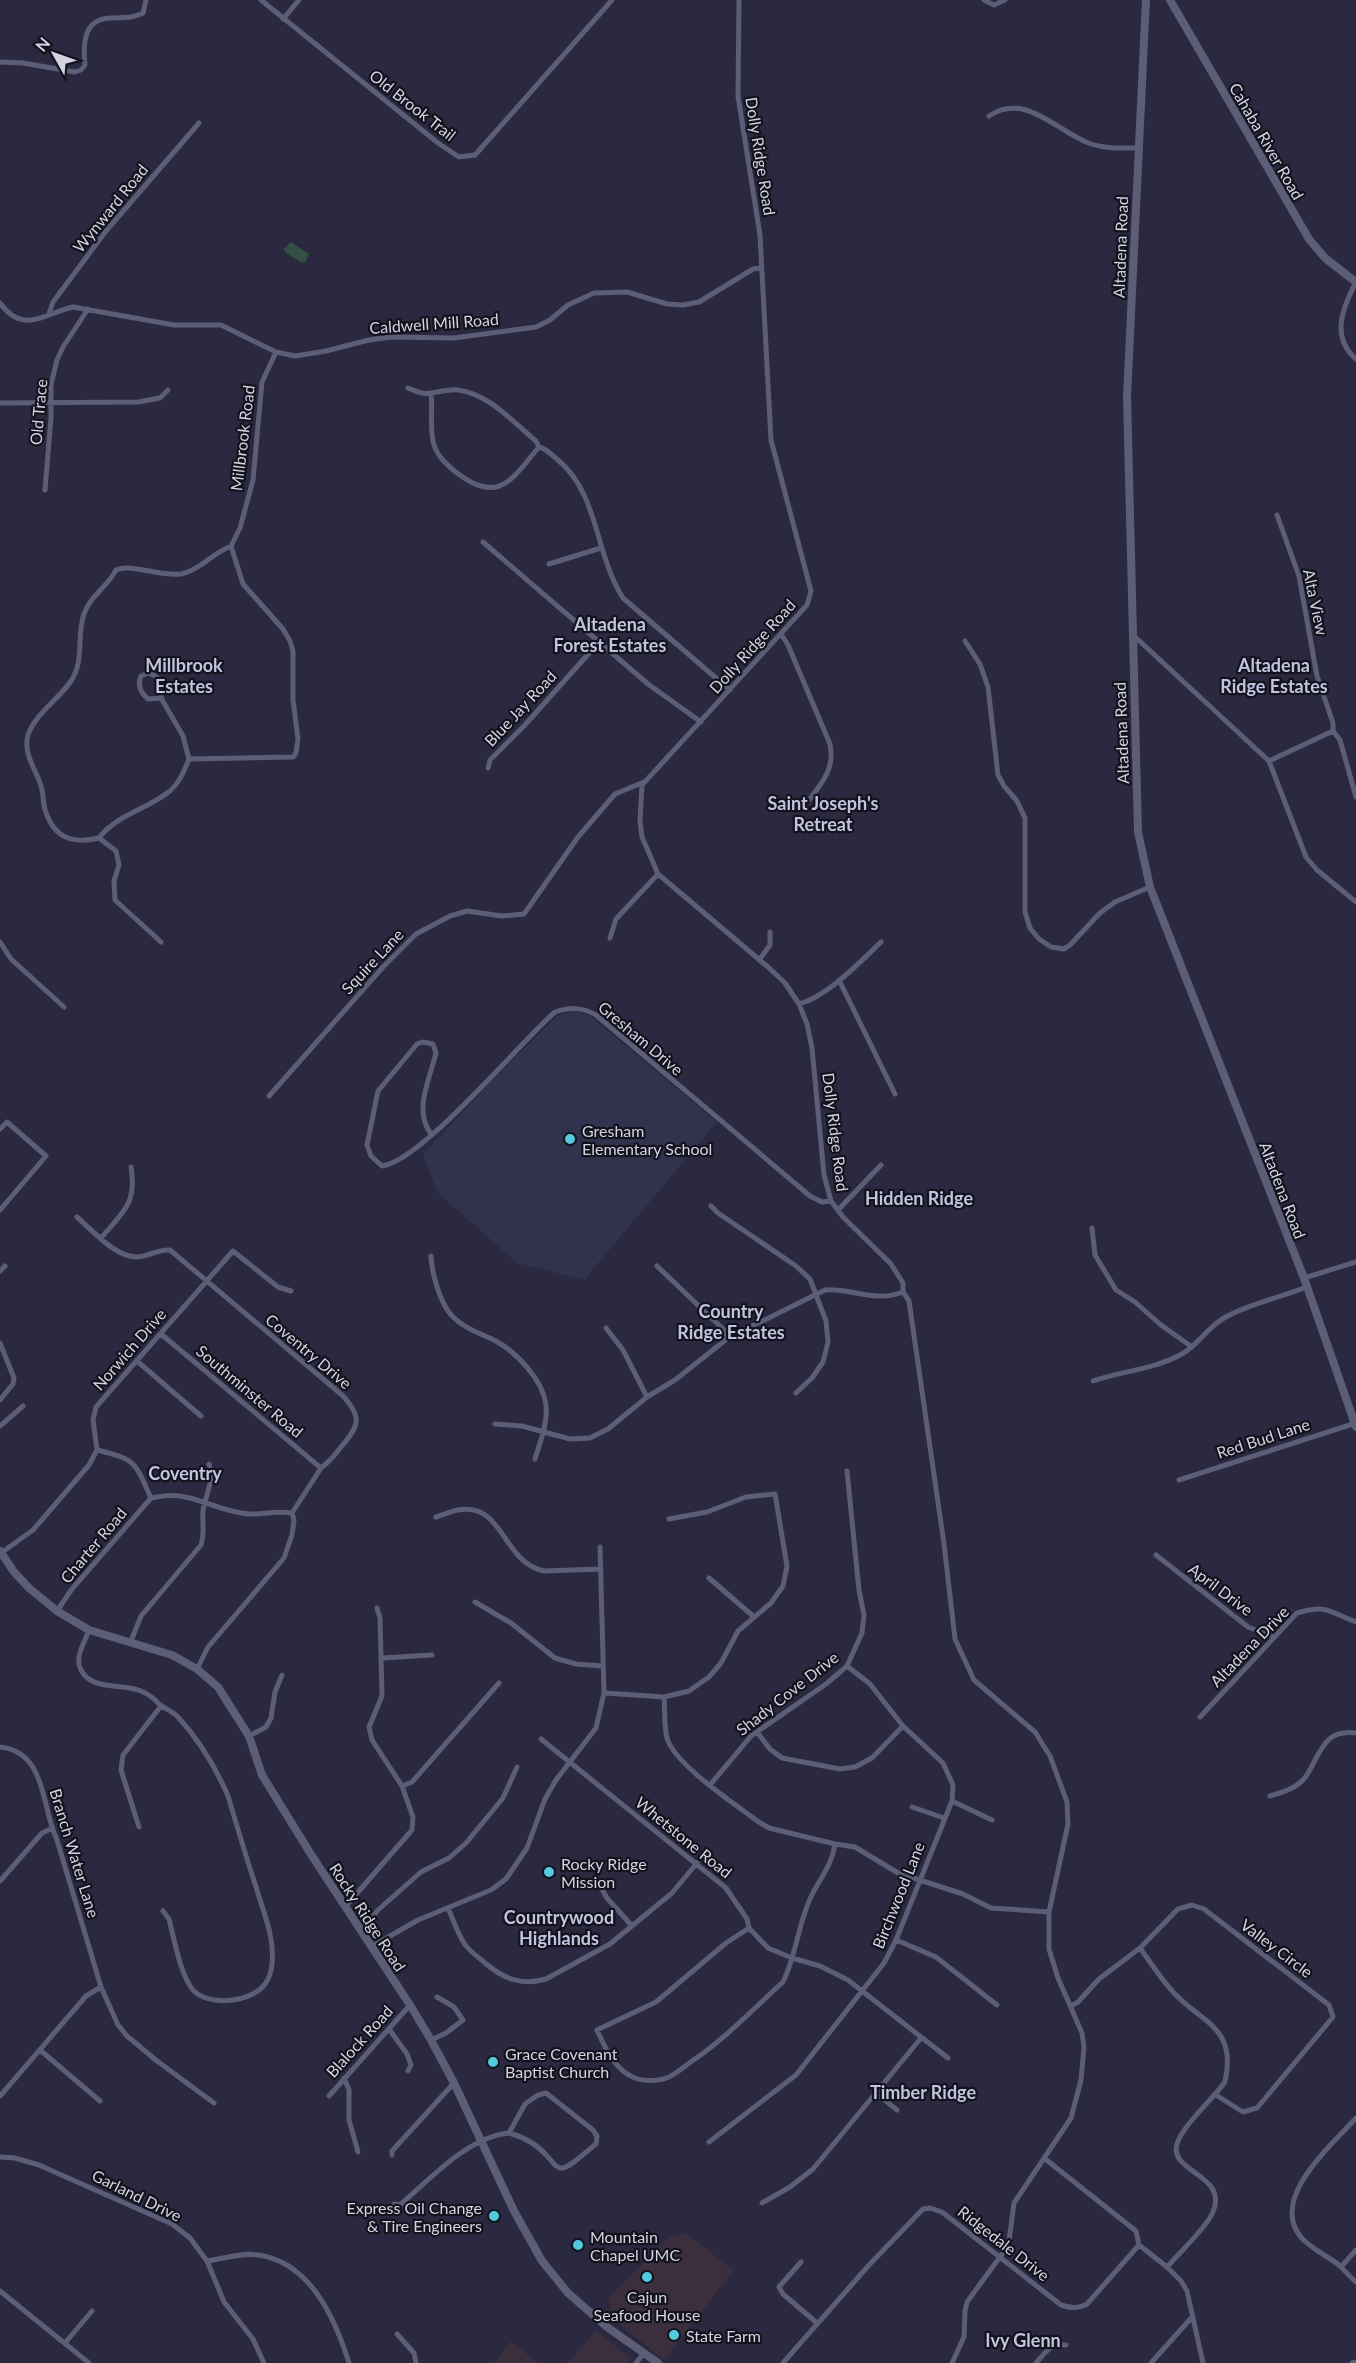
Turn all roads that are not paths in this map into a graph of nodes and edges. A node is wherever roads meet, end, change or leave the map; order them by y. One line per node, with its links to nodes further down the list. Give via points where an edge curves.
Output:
1 (146, 0): 11 (street, via 143,13 133,18 106,18 93,23 85,35 85,65 81,70)
2 (261, 0): 10 (street, Old Brook Trail)
3 (299, 0): 10 (street)
4 (612, 0): 10 (street, Old Brook Trail, via 475,155 464,158 400,114)
5 (739, 0): 15 (street, Dolly Ridge Road, via 738,96 760,234)
6 (984, 0): 7 (street, via 994,5)
7 (1005, 0)
8 (1146, 0): 14 (street, Altadena Road)
9 (1170, 0): 16 (street, Cahaba River Road, via 1309,239 1325,258)
10 (283, 19)
11 (0, 62)
12 (989, 116): 14 (street, via 999,110 1023,109 1090,143 1109,148)
13 (199, 123): 19 (street, Wynward Road, via 106,231)
14 (1138, 148): 35 (street, Altadena Road, via 1128,397)
15 (760, 268): 20 (street, Caldwell Mill Road, via 703,300 683,305 627,292 594,293 568,305 550,320 521,330 454,338 391,337 295,356); 34 (street, Dolly Ridge Road, via 771,440 812,591 807,605)
16 (1356, 282): 21 (street, via 1340,319 1342,339)
17 (0, 303): 19 (street, Caldwell Mill Road, via 8,315 22,321 38,320)
18 (88, 309): 19 (street, Caldwell Mill Road, via 73,307); 20 (street, Caldwell Mill Road, via 174,325 221,325); 25 (street, Old Trace, via 57,360)
19 (49, 314)
20 (276, 352): 31 (street, Millbrook Road, via 262,382 253,480)
21 (1356, 359)
22 (408, 388): 24 (street)
23 (168, 390): 25 (street, via 160,398 138,402)
24 (430, 393): 27 (street, via 458,390 478,395); 27 (street, via 434,446 443,461 473,484 484,488 506,483)
25 (51, 402): 26 (street); 28 (street, Old Trace)
26 (0, 403)
27 (539, 447): 32 (street, via 572,471 579,482)
28 (45, 490)
29 (1277, 515): 41 (street, Alta View, via 1299,576 1317,676)
30 (483, 542): 37 (street)
31 (231, 546): 42 (street, via 243,584 290,641 296,753 293,757); 48 (street, via 183,573 162,575 123,567 116,570 84,612 81,653 71,681 32,726 28,736 29,758 54,830 75,840)
32 (601, 548): 33 (street); 38 (street, via 612,581 623,598)
33 (549, 564)
34 (781, 634): 38 (street, Dolly Ridge Road); 47 (street, via 832,754 831,769)
35 (1132, 634): 43 (street); 50 (street, Altadena Road, via 1138,832)
36 (965, 641): 50 (street, via 980,664 988,687 998,775 1025,818 1025,912 1030,928 1051,947 1064,949 1115,902)
37 (599, 642): 40 (street); 44 (street, Blue Jay Road, via 490,760)
38 (730, 690): 40 (street, Dolly Ridge Road)
39 (161, 698): 39 (street, via 148,699 144,695 141,676 155,675 163,687); 42 (street, via 183,736)
40 (701, 722): 45 (street, Dolly Ridge Road)
41 (1333, 731): 43 (street); 46 (street, Alta View, via 1340,740)
42 (189, 759): 48 (street, via 171,790 109,826)
43 (1269, 761): 51 (street, via 1306,857)
44 (488, 768)
45 (647, 780): 49 (street, Dolly Ridge Road, via 642,785 640,821 645,849); 62 (street, Squire Lane, via 615,794 578,837 524,914 502,916 467,911 416,934)
46 (1356, 797)
47 (809, 800)
48 (99, 838): 55 (street, via 116,851 119,859 115,900)
49 (658, 874): 53 (street, via 616,919); 57 (street, Dolly Ridge Road)
50 (1150, 887): 80 (street, Altadena Road)
51 (1356, 902)
52 (770, 932): 57 (street, via 770,945)
53 (610, 938)
54 (0, 942): 60 (street, via 11,958)
55 (161, 942)
56 (881, 942): 58 (street)
57 (759, 960): 59 (street, Dolly Ridge Road, via 785,983)
58 (839, 980): 59 (street); 61 (street)
59 (799, 1004): 67 (street, Dolly Ridge Road, via 812,1048 824,1175)
60 (64, 1007)
61 (895, 1094)
62 (269, 1096)
63 (0, 1129): 70 (street, via 7,1122 46,1156)
64 (431, 1134): 64 (street, Gresham Drive, via 389,1165 382,1166 371,1156 367,1145 378,1091 417,1044 423,1042 433,1044 436,1053 422,1111); 67 (street, Gresham Drive, via 555,1012 581,1008 596,1015 810,1196 822,1202)
65 (881, 1165): 69 (street)
66 (131, 1167): 73 (street, via 132,1196)
67 (831, 1201): 69 (street, Dolly Ridge Road)
68 (711, 1206): 83 (street, via 796,1266 810,1279)
69 (838, 1209): 82 (street, Dolly Ridge Road, via 891,1263 903,1283)
70 (0, 1210)
71 (77, 1217): 73 (street, Coventry Drive)
72 (1092, 1228): 88 (street, via 1095,1255 1116,1290)
73 (101, 1238): 79 (street, Coventry Drive, via 129,1257 170,1250)
74 (431, 1256): 99 (street, via 451,1315 467,1328 496,1341 532,1374 546,1403)
75 (1356, 1262): 80 (street)
76 (5, 1266): 78 (street)
77 (657, 1266): 86 (street)
78 (0, 1271)
79 (205, 1281): 81 (street, Norwich Drive, via 233,1251 278,1287); 85 (street, Norwich Drive); 103 (street, Coventry Drive, via 354,1407 353,1433)
80 (1305, 1283): 88 (street, via 1283,1297 1225,1317); 97 (street, Altadena Road)
81 (291, 1291)
82 (903, 1292): 83 (street, via 878,1297 835,1289); 160 (street, Dolly Ridge Road, via 909,1301 914,1327 955,1638 974,1680 1035,1732 1050,1756 1067,1802 1068,1824)
83 (816, 1295): 86 (street); 91 (street, via 826,1322 828,1342 823,1362)
84 (606, 1329): 92 (street, via 623,1350)
85 (161, 1334): 89 (street, Norwich Drive); 103 (street, Southminster Road)
86 (728, 1338): 92 (street, via 675,1380)
87 (0, 1343): 93 (street, via 14,1378)
88 (1192, 1347): 90 (street, via 1169,1359)
89 (137, 1361): 95 (street); 100 (street, Norwich Drive, via 94,1412)
90 (1093, 1381)
91 (796, 1393)
92 (647, 1396): 99 (street, via 608,1430 590,1438 570,1439)
93 (0, 1400)
94 (23, 1406): 98 (street)
95 (201, 1416)
96 (495, 1424): 99 (street)
97 (1356, 1425): 105 (street, Red Bud Lane)
98 (0, 1426)
99 (542, 1432): 101 (street)
100 (97, 1450): 106 (street, via 130,1460); 112 (street, via 89,1465 33,1530)
101 (535, 1459)
102 (209, 1464): 107 (street, via 212,1479)
103 (321, 1468): 108 (street, Coventry Drive)
104 (847, 1471): 127 (street, Shady Cove Drive, via 864,1615 862,1634)
105 (1179, 1480)
106 (151, 1498): 107 (street, via 173,1495); 118 (street, Charter Road)
107 (205, 1504): 108 (street, via 249,1514); 123 (street, via 201,1545 141,1616)
108 (292, 1513): 128 (street, Coventry Drive, via 292,1535 284,1558 208,1647)
109 (436, 1517): 114 (street, via 468,1510 487,1516 497,1524 518,1557 536,1569)
110 (669, 1519): 119 (street, via 707,1512 746,1497 775,1494 787,1566 783,1586 771,1604)
111 (600, 1547): 114 (street)
112 (0, 1552): 118 (street, Rocky Ridge Road, via 29,1588)
113 (1156, 1555): 122 (street, April Drive, via 1248,1627)
114 (601, 1569): 126 (street)
115 (709, 1578): 119 (street)
116 (475, 1602): 126 (street, via 512,1623 555,1658)
117 (377, 1608): 125 (street)
118 (57, 1611): 121 (street, Rocky Ridge Road)
119 (753, 1616): 132 (street, via 738,1631 709,1677 689,1690)
120 (1356, 1622): 122 (street, Altadena Drive, via 1332,1610 1316,1608 1297,1613)
121 (89, 1630): 123 (street, Rocky Ridge Road); 133 (street, via 79,1655 81,1670 96,1682 140,1690)
122 (1273, 1637): 134 (street, Altadena Drive)
123 (131, 1641): 128 (street, Rocky Ridge Road, via 172,1655)
124 (432, 1655): 125 (street)
125 (382, 1658): 144 (street, via 382,1696 369,1727 372,1740)
126 (602, 1666): 131 (street)
127 (847, 1666): 135 (street, via 876,1691); 136 (street, Shady Cove Drive)
128 (197, 1669): 138 (street, Rocky Ridge Road, via 218,1687)
129 (282, 1675): 138 (street, via 271,1718 266,1727)
130 (499, 1683): 144 (street, via 412,1782)
131 (604, 1693): 132 (street); 141 (street, via 596,1728)
132 (664, 1697): 143 (street, via 666,1737 671,1748)
133 (161, 1706): 150 (street, via 123,1755 121,1770); 159 (street, via 178,1717 193,1736 219,1774 228,1796 273,1952 265,1984 252,1995 234,2000 212,2000 195,1993 188,1984 169,1918)
134 (1200, 1717)
135 (903, 1726): 136 (street, via 872,1758 840,1769 782,1758); 146 (street, via 947,1769 953,1785)
136 (757, 1732): 143 (street, Shady Cove Drive)
137 (1356, 1733): 145 (street, via 1342,1733 1327,1741 1302,1781)
138 (249, 1736): 157 (street, Rocky Ridge Road, via 262,1775)
139 (541, 1739): 141 (street, Whetstone Road)
140 (0, 1747): 151 (street, Branch Water Lane, via 20,1752 36,1772)
141 (569, 1762): 153 (street, Whetstone Road); 158 (street, via 549,1792 527,1848 506,1879 491,1890)
142 (517, 1767): 163 (street, via 503,1798 466,1844 421,1872 378,1910)
143 (710, 1785): 152 (street, via 769,1828)
144 (402, 1786): 157 (street, via 413,1817 411,1830)
145 (1270, 1796)
146 (952, 1801): 148 (street, Birchwood Lane); 149 (street)
147 (912, 1807): 148 (street)
148 (944, 1818): 155 (street, Birchwood Lane)
149 (992, 1820)
150 (139, 1827)
151 (51, 1829): 154 (street, via 42,1833); 168 (street, Branch Water Lane)
152 (835, 1844): 155 (street, via 855,1847); 167 (street, via 829,1867 810,1899)
153 (697, 1863): 161 (street, via 672,1893); 162 (street, Whetstone Road, via 726,1888)
154 (0, 1881)
155 (918, 1881): 160 (street, via 963,1894 991,1908); 164 (street, Birchwood Lane)
156 (598, 1882): 161 (street)
157 (345, 1907): 163 (street, Rocky Ridge Road)
158 (448, 1908): 161 (street, via 471,1951 506,1978 523,1983 546,1979 610,1944); 165 (street, via 417,1920)
159 (163, 1911)
160 (1049, 1912): 173 (street, Dolly Ridge Road, via 1050,1949)
161 (632, 1926)
162 (749, 1928): 167 (street, Whetstone Road, via 768,1948); 167 (street, via 656,2002 597,2030 620,2069 641,2080 670,2076 711,2049 783,1982)
163 (361, 1931): 165 (street, Rocky Ridge Road)
164 (896, 1940): 169 (street, Birchwood Lane, via 884,1963); 172 (street, via 936,1957)
165 (371, 1947): 171 (street, Rocky Ridge Road)
166 (1140, 1948): 173 (street, Valley Circle); 183 (street, via 1175,1995 1211,2023 1221,2037 1228,2072); 183 (street, Valley Circle, via 1178,1910 1192,1905 1204,1910 1332,2010 1333,2017 1257,2108 1243,2112)
167 (792, 1958): 169 (street, Whetstone Road, via 834,1972)
168 (101, 1988): 177 (street, via 86,1996); 187 (street, Branch Water Lane, via 111,2013 127,2036)
169 (862, 1990): 175 (street, Whetstone Road); 191 (street, Birchwood Lane, via 796,2075)
170 (437, 1997): 176 (street, via 454,2007 462,2020)
171 (410, 2005): 174 (street, Blalock Road); 176 (street, Rocky Ridge Road)
172 (997, 2005)
173 (1071, 2006): 196 (street, Dolly Ridge Road, via 1083,2033 1081,2080 1071,2118)
174 (389, 2029): 179 (street, via 407,2054 411,2065); 180 (street, Blalock Road)
175 (921, 2038): 178 (street, Whetstone Road); 182 (street)
176 (431, 2040): 181 (street, Rocky Ridge Road)
177 (40, 2050): 184 (street); 186 (street)
178 (948, 2058)
179 (408, 2071)
180 (344, 2078): 185 (street, Blalock Road); 193 (street, via 349,2090 348,2120)
181 (454, 2082): 192 (street, Rocky Ridge Road); 194 (street, via 392,2151)
182 (876, 2093): 188 (street); 197 (street, via 813,2169)
183 (1216, 2095): 204 (street, via 1182,2133 1176,2153 1179,2160 1211,2185 1216,2204 1211,2217)
184 (0, 2096)
185 (328, 2096)
186 (100, 2101)
187 (214, 2103)
188 (897, 2110)
189 (1356, 2118): 205 (street, via 1301,2180 1292,2202 1298,2234)
190 (509, 2133): 190 (street, via 535,2144 562,2168 596,2144 597,2136 546,2093 525,2104); 192 (street, via 496,2134)
191 (710, 2142)
192 (482, 2143): 198 (street, via 463,2151 400,2205); 214 (street, Rocky Ridge Road, via 542,2260 568,2293)
193 (358, 2152)
194 (392, 2156)
195 (0, 2157): 202 (street, Garland Drive, via 39,2165 172,2224 190,2238)
196 (1044, 2158): 199 (street, via 1136,2231); 201 (street, Dolly Ridge Road, via 1014,2203 1009,2241)
197 (762, 2203)
198 (394, 2204)
199 (1139, 2245): 201 (street, Ridgedale Drive, via 1087,2304 1079,2308 1061,2305); 204 (street)
200 (1356, 2250): 205 (street)
201 (1000, 2257): 210 (street, Ridgedale Drive, via 942,2211 923,2209); 222 (street, Dolly Ridge Road, via 967,2302 964,2337)
202 (207, 2261): 216 (street, Garland Drive, via 224,2302 253,2339); 217 (street, via 256,2254 290,2267 326,2305)
203 (801, 2262): 210 (street, via 779,2287)
204 (1167, 2267): 209 (street, via 1187,2291)
205 (1341, 2267): 206 (street)
206 (1356, 2282)
207 (0, 2291): 212 (street)
208 (92, 2311): 212 (street)
209 (1193, 2316): 224 (street); 225 (street)
210 (818, 2323): 221 (street, Ridgedale Drive)
211 (397, 2334): 218 (street, via 414,2353)
212 (65, 2343): 215 (street)
213 (1066, 2345): 223 (street, via 1050,2346)
214 (643, 2354): 219 (street); 220 (street, Rocky Ridge Road)
215 (89, 2363)
216 (264, 2363)
217 (349, 2363)
218 (416, 2363)
219 (636, 2363)
220 (658, 2363)
221 (783, 2363)
222 (952, 2363)
223 (1036, 2363)
224 (1151, 2363)
225 (1203, 2363)

